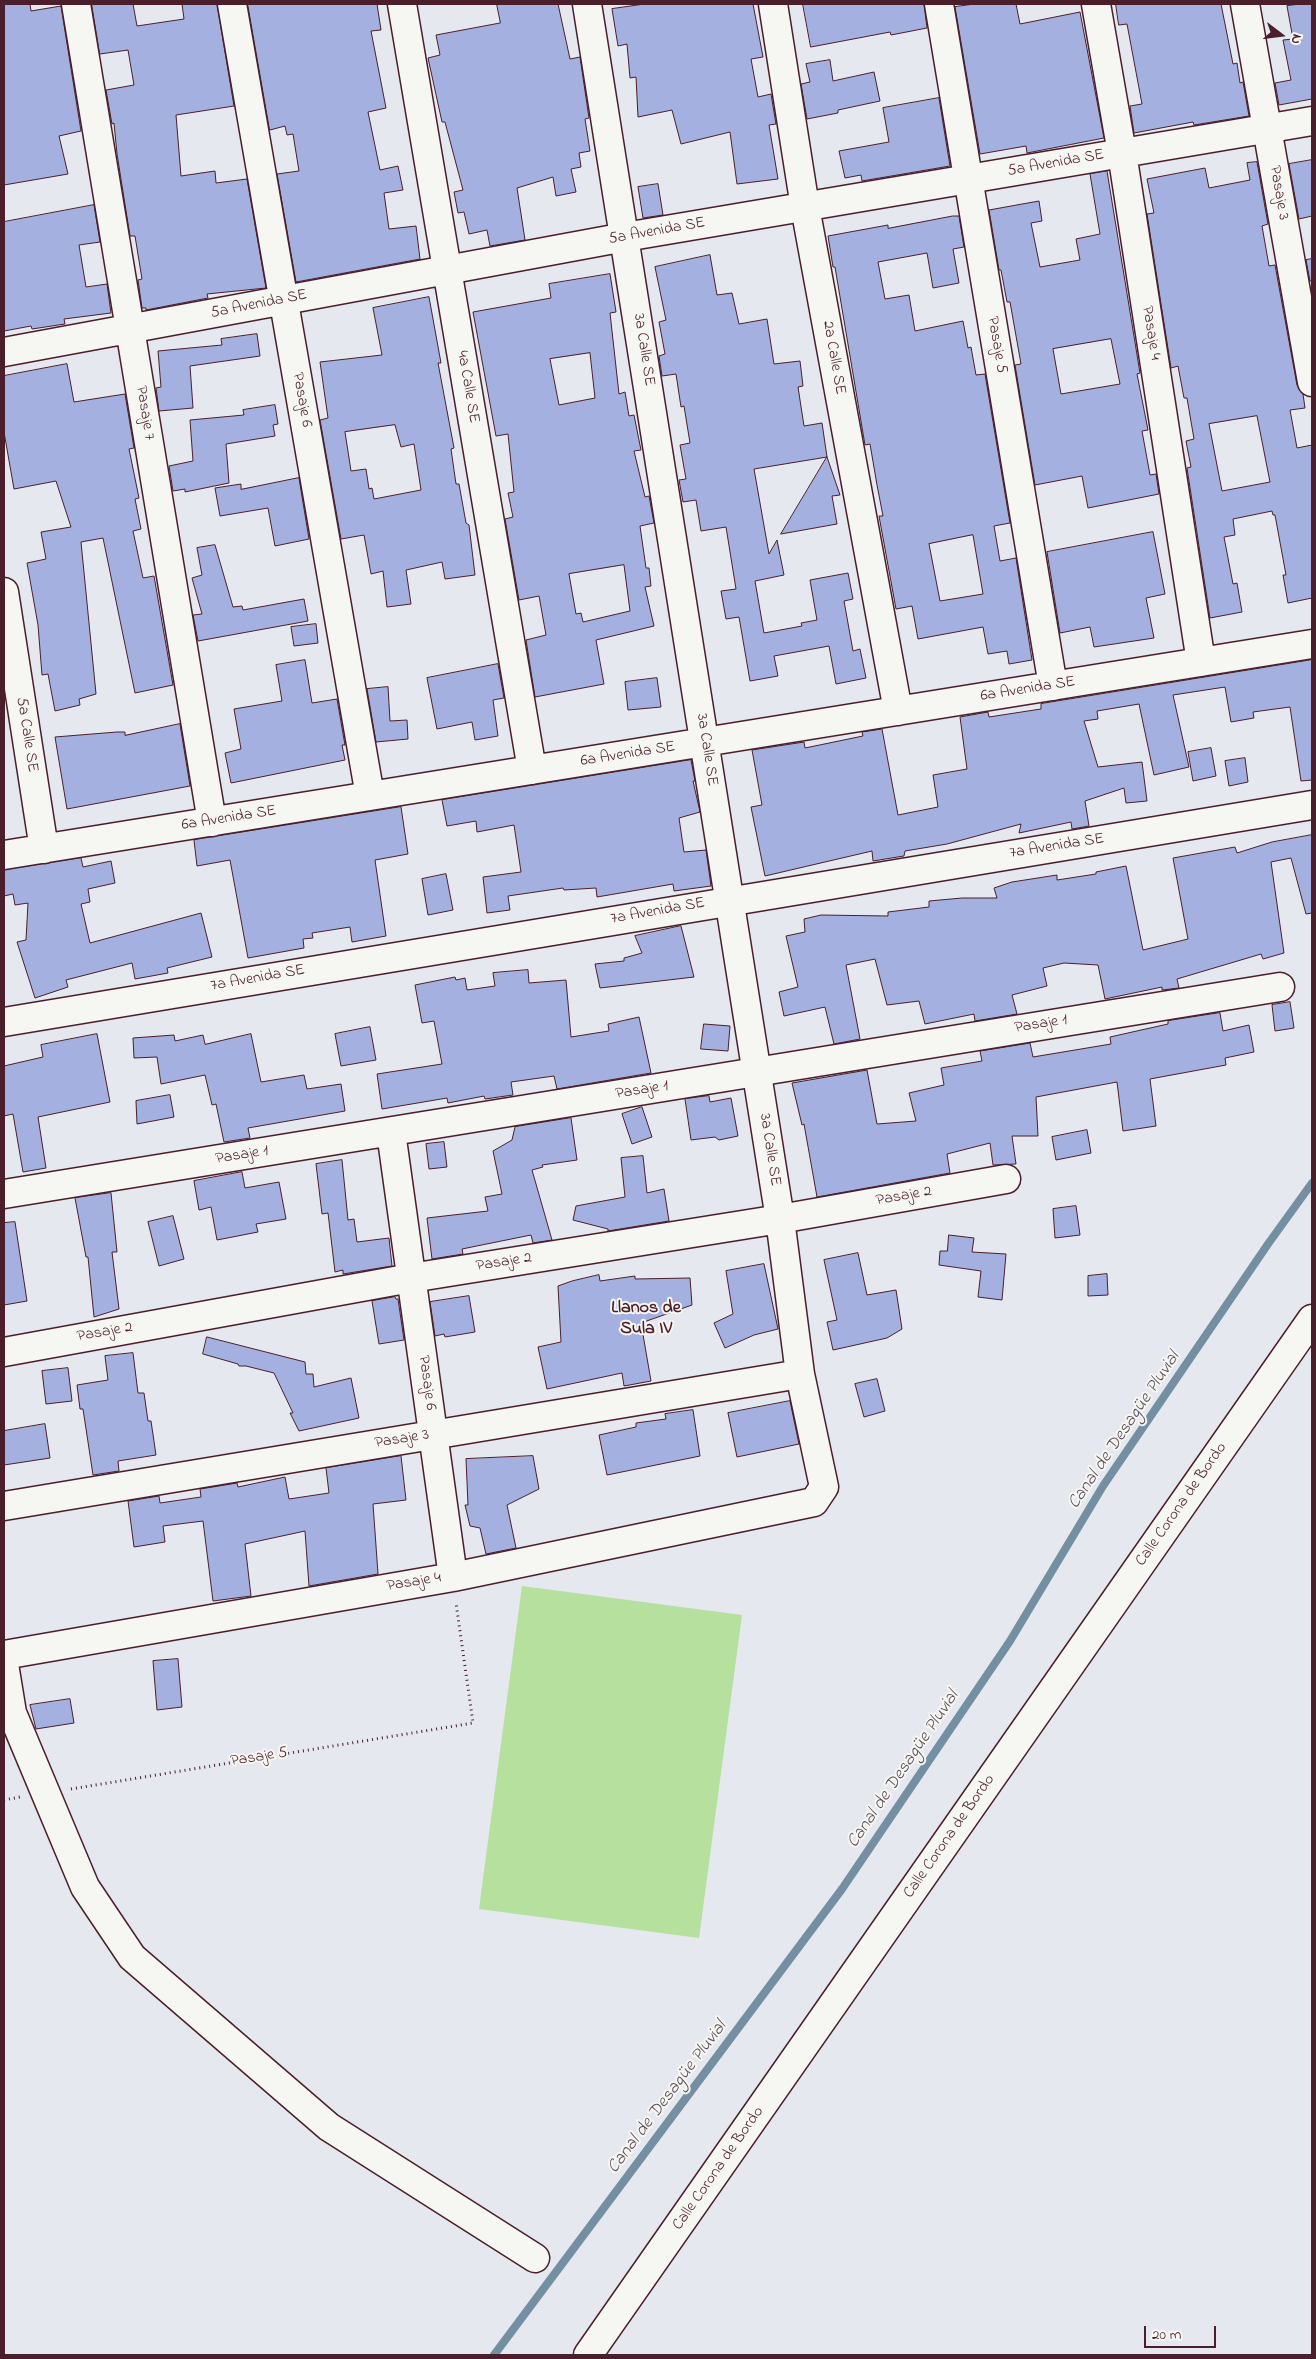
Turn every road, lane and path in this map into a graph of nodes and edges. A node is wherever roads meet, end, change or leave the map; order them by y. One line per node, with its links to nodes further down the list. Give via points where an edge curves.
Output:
1 (76, 4): 17 (street, Pasaje 7)
2 (232, 4): 16 (street, Pasaje 6)
3 (402, 4): 15 (street, 4a Calle SE)
4 (587, 4): 14 (street, 3a Calle SE)
5 (773, 4): 13 (street, 2a Calle SE)
6 (939, 4): 12 (street, Pasaje 5)
7 (1096, 4): 11 (street, Pasaje 4)
8 (1245, 4): 10 (street, Pasaje 3)
9 (1312, 121): 10 (street, 5a Avenida SE)
10 (1267, 129): 11 (street, 5a Avenida SE); 19 (street, Pasaje 3)
11 (1122, 153): 12 (street, 5a Avenida SE); 22 (street, Pasaje 4)
12 (968, 179): 13 (street, 5a Avenida SE); 23 (street, Pasaje 5)
13 (805, 207): 14 (street, 5a Avenida SE); 24 (street, 2a Calle SE)
14 (625, 237): 15 (street, 5a Avenida SE); 25 (street, 3a Calle SE)
15 (447, 270): 16 (street, 5a Avenida SE); 26 (street, 4a Calle SE)
16 (284, 300): 17 (street, 5a Avenida SE); 27 (street, Pasaje 6)
17 (130, 329): 18 (street, 5a Avenida SE); 29 (street, Pasaje 7)
18 (4, 352)
19 (1312, 382)
20 (4, 592): 30 (street, 5a Calle SE)
21 (1312, 644): 22 (street, 6a Avenida SE)
22 (1201, 662): 23 (street, 6a Avenida SE)
23 (1053, 686): 24 (street, 6a Avenida SE)
24 (898, 711): 25 (street, 6a Avenida SE)
25 (704, 742): 26 (street, 6a Avenida SE); 32 (street, 3a Calle SE)
26 (532, 770): 27 (street, 6a Avenida SE)
27 (370, 796): 29 (street, 6a Avenida SE)
28 (1312, 805): 32 (street, 7a Avenida SE)
29 (212, 822): 30 (street, 6a Avenida SE)
30 (44, 849): 31 (street, 6a Avenida SE)
31 (4, 855)
32 (729, 900): 34 (street, 7a Avenida SE); 35 (street, 3a Calle SE)
33 (1280, 986): 35 (street, Pasaje 1)
34 (4, 1022)
35 (756, 1072): 36 (street, Pasaje 1); 39 (street, 3a Calle SE)
36 (391, 1132): 38 (street, Pasaje 1); 40 (street, Pasaje 6)
37 (1006, 1179): 39 (street, Pasaje 2)
38 (4, 1194)
39 (780, 1219): 40 (street, Pasaje 2); 43 (street, 3a Calle SE)
40 (411, 1278): 42 (street, Pasaje 2); 44 (street, Pasaje 6)
41 (1312, 1319): 52 (street, Calle Corona de Bordo)
42 (4, 1352)
43 (800, 1374): 44 (street, Pasaje 3); 45 (street, 3a Calle SE, via 824,1487)
44 (433, 1435): 46 (street, Pasaje 3); 47 (street, Pasaje 6)
45 (820, 1496): 47 (street, Pasaje 4, via 814,1502)
46 (4, 1506)
47 (453, 1577): 48 (street, Pasaje 4); 50 (path, Pasaje 5, via 473,1723)
48 (4, 1655)
49 (4, 1664): 50 (street, via 12,1713)
50 (46, 1793): 51 (street, via 85,1887 132,1957 329,2127)
51 (535, 2258)
52 (588, 2355)

